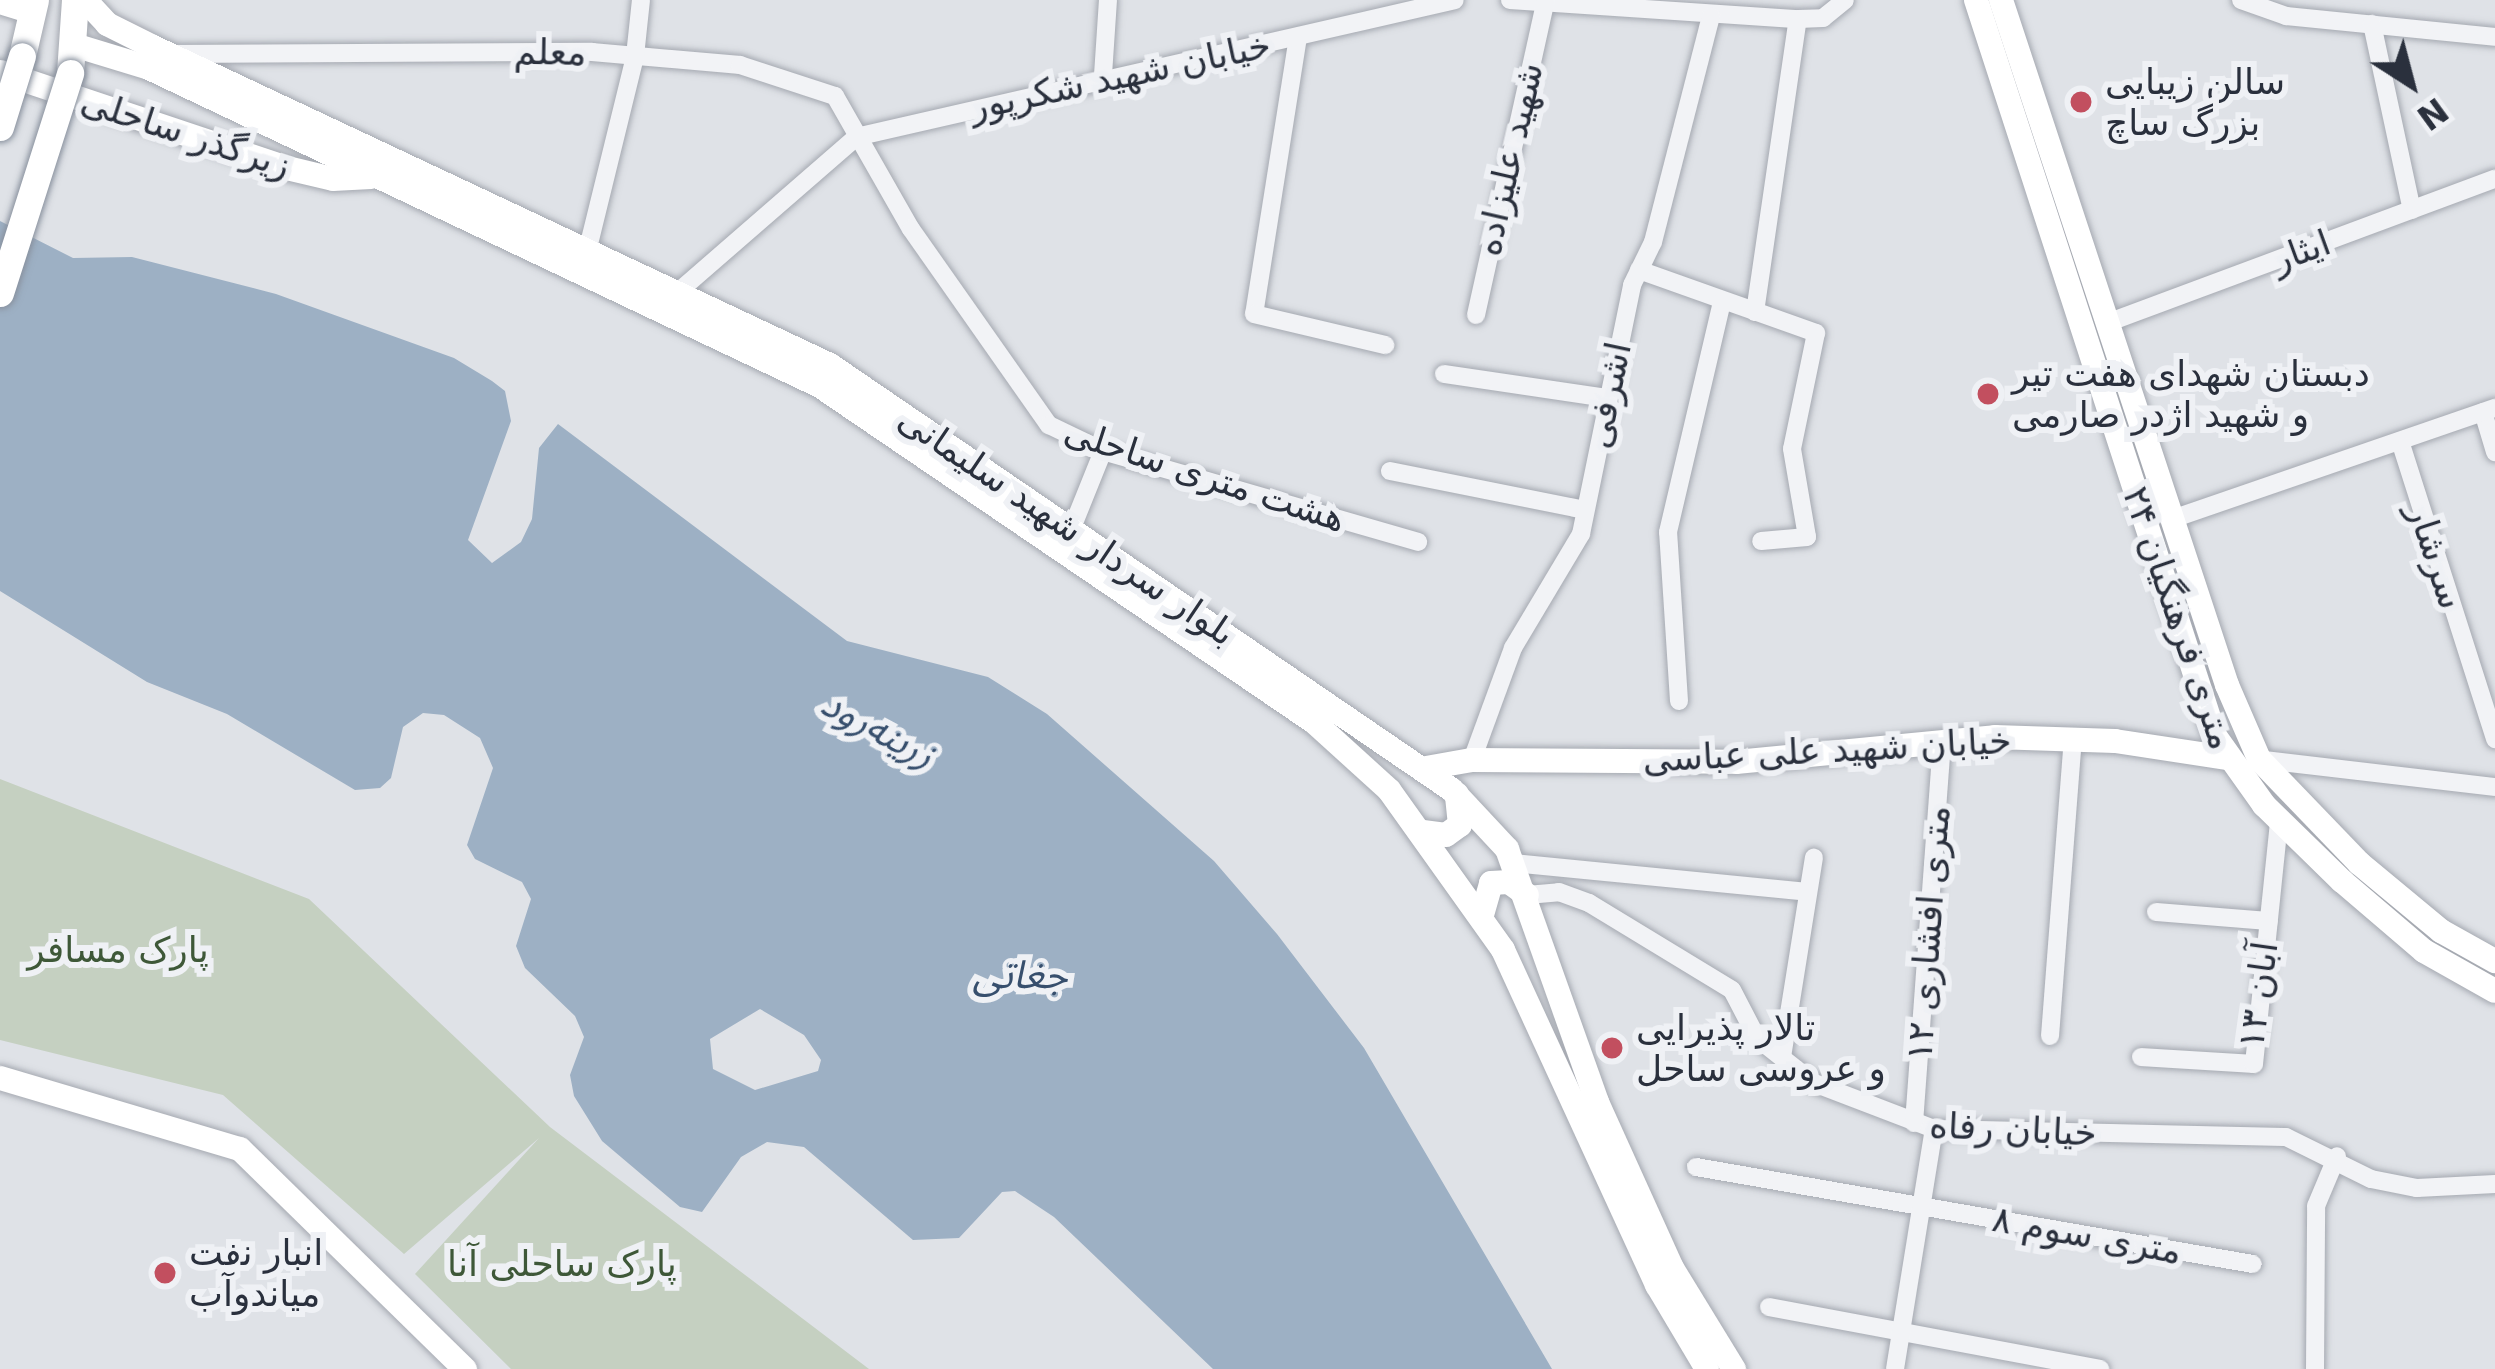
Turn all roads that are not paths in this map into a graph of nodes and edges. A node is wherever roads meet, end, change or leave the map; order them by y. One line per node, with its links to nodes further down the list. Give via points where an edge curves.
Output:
1 (75, 0): 21 (highway)
2 (85, 0): 19 (main road, بلوار سردار شهید سلیمانی, via 107,24)
3 (641, 0): 20 (street)
4 (1108, 0): 23 (street)
5 (1454, 0): 17 (street, خیابان شهید شکرپور)
6 (1510, 0): 12 (street)
7 (1845, 0): 15 (street, via 1823,18)
8 (1976, 0): 48 (main road, ۲۴ متری فرهنگیان)
9 (2001, 0): 37 (main road, ۲۴ متری فرهنگیان)
10 (2241, 0): 16 (street, via 2286,16)
11 (0, 2): 13 (main road)
12 (1545, 4): 14 (street); 36 (street, شهید علیزاده)
13 (34, 6): 22 (highway)
14 (1711, 16): 15 (street); 31 (street, اشرفی)
15 (1798, 19): 35 (street)
16 (2372, 24): 18 (street); 29 (street)
17 (1298, 37): 23 (street, خیابان شهید شکرپور); 38 (street, via 1254,314)
18 (2495, 37)
19 (167, 54): 20 (street, معلم); 24 (main road, بلوار سردار شهید سلیمانی)
20 (635, 56): 26 (street, معلم, via 740,65 835,96); 30 (street)
21 (72, 59): 24 (main road, بلوار سردار شهید سلیمانی, via 115,53); 33 (highway, bridge)
22 (11, 64): 25 (highway, bridge); 27 (main road, زیرگذر ساحلی, via 287,168 333,179)
23 (1103, 75): 26 (street, خیابان شهید شکرپور)
24 (223, 93): 27 (main road, بلوار سردار شهید سلیمانی); 30 (main road, بلوار سردار شهید سلیمانی)
25 (0, 127)
26 (856, 136): 32 (street); 43 (street, هشت متری ساحلی, via 996,357 1049,425)
27 (374, 177): 63 (main road, بلوار سردار شهید سلیمانی, via 750,350 875,419 1314,722)
28 (2495, 179): 29 (street, ایثار)
29 (2412, 210): 37 (street, ایثار)
30 (586, 252): 32 (main road, بلوار سردار شهید سلیمانی)
31 (1640, 270): 34 (street); 40 (street, اشرفی)
32 (678, 292): 49 (main road, بلوار سردار شهید سلیمانی, via 830,365)
33 (0, 293)
34 (1722, 301): 35 (street); 52 (street, via 1668,532)
35 (1755, 312): 50 (street, via 1816,333 1792,449 1807,537)
36 (1476, 315)
37 (2108, 323): 47 (main road, ۲۴ متری فرهنگیان)
38 (1384, 345)
39 (1444, 374): 40 (street)
40 (1606, 398): 46 (street, اشرفی)
41 (2489, 410): 42 (street); 44 (street)
42 (2400, 441): 47 (street); 53 (street, سرشار)
43 (1103, 451): 49 (street); 51 (street, هشت متری ساحلی)
44 (2495, 452)
45 (1390, 471): 46 (street)
46 (1585, 510): 58 (street, اشرفی, via 1580,534 1513,648)
47 (2172, 519): 48 (main road); 57 (main road, ۲۴ متری فرهنگیان)
48 (2146, 526): 56 (main road, ۲۴ متری فرهنگیان)
49 (1072, 528): 59 (main road, بلوار سردار شهید سلیمانی)
50 (1761, 541)
51 (1418, 542)
52 (1679, 701)
53 (2495, 739)
54 (2073, 740): 55 (main road, خیابان شهید علی عباسی); 56 (main road, خیابان شهید علی عباسی); 73 (street)
55 (1942, 742): 58 (main road, خیابان شهید علی عباسی, via 1736,762); 77 (street, ۱۲ متری افشاری)
56 (2228, 758): 57 (street); 62 (main road, ۲۴ متری فرهنگیان)
57 (2259, 759): 60 (street); 71 (main road, ۲۴ متری فرهنگیان, via 2359,862 2440,931)
58 (1472, 760): 59 (main road, خیابان شهید علی عباسی)
59 (1426, 768): 61 (main road, بلوار سردار شهید سلیمانی)
60 (2495, 787)
61 (1457, 794): 63 (main road, via 1460,825 1446,835); 65 (main road, بلوار سردار شهید سلیمانی, via 1486,819)
62 (2279, 820): 70 (street, ۱۳ آبان); 72 (main road, ۲۴ متری فرهنگیان, via 2424,951)
63 (1423, 832): 69 (main road, بلوار سردار شهید سلیمانی)
64 (1814, 858): 66 (street)
65 (1513, 863): 66 (street); 67 (main road, بلوار سردار شهید سلیمانی)
66 (1808, 892): 74 (street)
67 (1527, 895): 69 (main road, via 1509,882 1491,883); 74 (street, خیابان رفاه, via 1559,892 1589,902 1732,990 1757,1038); 88 (main road, بلوار سردار شهید سلیمانی, via 1597,1102 1672,1268)
68 (2156, 912): 70 (street)
69 (1482, 915): 87 (main road, بلوار سردار شهید سلیمانی, via 1540,1018 1657,1285)
70 (2269, 921): 75 (street, ۱۳ آبان, via 2254,1064)
71 (2495, 961)
72 (2495, 991)
73 (2050, 1036)
74 (1782, 1057): 77 (street, خیابان رفاه, via 1814,1083)
75 (2141, 1057)
76 (0, 1078): 86 (main road, via 240,1149)
77 (1914, 1124): 78 (street, خیابان رفاه)
78 (1934, 1130): 79 (street, خیابان رفاه, via 2286,1137); 82 (street)
79 (2336, 1156): 81 (street, خیابان رفاه, via 2371,1179 2417,1188); 91 (street, via 2316,1206)
80 (1696, 1167): 82 (street, ۸ متری سوم)
81 (2495, 1184)
82 (1922, 1205): 83 (street, ۸ متری سوم); 85 (street)
83 (2254, 1264)
84 (1769, 1306): 85 (street)
85 (1901, 1330): 89 (street); 90 (street)
86 (466, 1369)
87 (1707, 1369)
88 (1734, 1369)
89 (1895, 1369)
90 (2099, 1369)
91 (2314, 1369)

